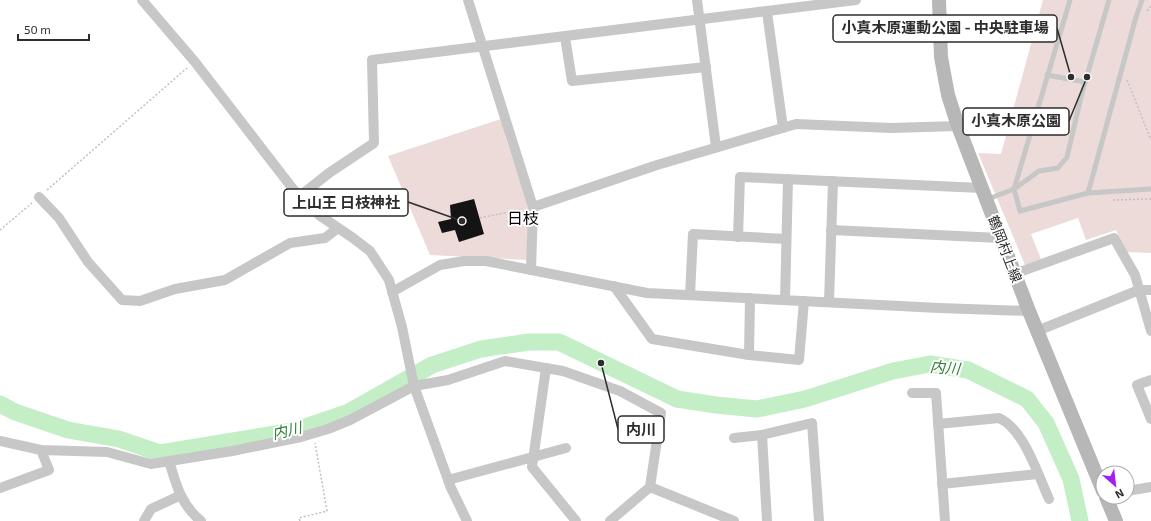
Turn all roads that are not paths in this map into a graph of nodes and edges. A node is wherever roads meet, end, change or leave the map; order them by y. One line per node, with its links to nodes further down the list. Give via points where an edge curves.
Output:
1 (142, 0): 25 (street, via 195,62)
2 (468, 0): 12 (street)
3 (697, 0): 10 (street)
4 (851, 0): 9 (street)
5 (939, 0): 16 (main road, 鶴岡村上線, via 941,57 948,95)
6 (1070, 0): 14 (lane)
7 (1109, 0): 15 (lane)
8 (1142, 0): 23 (lane)
9 (767, 12): 10 (street); 17 (street)
10 (700, 20): 11 (street); 13 (street)
11 (566, 37): 12 (street); 13 (street, via 572,81)
12 (483, 48): 25 (street, via 372,60 374,143); 27 (street)
13 (706, 67): 18 (street)
14 (1047, 75): 15 (lane); 21 (lane)
15 (1085, 82): 21 (lane, via 1067,157 1058,168 1039,171)
16 (958, 126): 17 (street, via 892,128 796,124); 24 (main road, 鶴岡村上線)
17 (783, 128): 18 (street)
18 (716, 147): 27 (street)
19 (788, 179): 20 (street); 30 (street, via 740,177); 32 (street)
20 (833, 181): 24 (street); 29 (street)
21 (1014, 189): 23 (lane, via 1020,211); 24 (lane)
22 (1151, 189): 23 (lane)
23 (1088, 193)
24 (984, 194): 31 (main road, 鶴岡村上線)
25 (300, 196): 28 (street, via 319,215)
26 (39, 197): 28 (street, via 59,218 88,262 122,300 140,302 175,290 225,280 290,243 324,238)
27 (533, 207): 33 (street)
28 (338, 228): 38 (street, via 370,251 388,280)
29 (831, 230): 31 (street); 43 (street)
30 (738, 237): 32 (street); 39 (street, via 693,234)
31 (1000, 238): 34 (main road, 鶴岡村上線)
32 (786, 240): 41 (street)
33 (531, 270): 35 (street); 38 (street, via 486,261 464,261 440,265)
34 (1014, 274): 36 (street, via 1114,238 1135,275); 44 (main road, 鶴岡村上線)
35 (614, 286): 39 (street, via 647,293); 47 (street, via 652,339)
36 (1139, 290): 37 (street); 45 (street); 46 (street)
37 (1151, 290)
38 (392, 292): 50 (street)
39 (690, 295): 40 (street)
40 (750, 298): 41 (street); 47 (street)
41 (785, 300): 42 (street)
42 (804, 301): 43 (street); 47 (street, via 799,360)
43 (829, 302): 44 (street)
44 (1029, 310): 45 (main road, 鶴岡村上線)
45 (1037, 331): 61 (main road, 鶴岡村上線)
46 (1151, 331)
47 (749, 355)
48 (546, 368): 50 (street, via 505,361 448,380); 59 (street); 65 (street, via 563,371 620,391 661,413)
49 (1151, 380): 52 (street, via 1138,385)
50 (414, 386): 60 (street, via 350,420 313,433 232,451); 63 (street)
51 (912, 393): 53 (street, via 936,393)
52 (1151, 419)
53 (938, 424): 62 (street, via 998,418 1007,422 1016,433); 64 (street)
54 (762, 436): 55 (street); 79 (street); 80 (street, via 812,423)
55 (734, 438)
56 (0, 441): 58 (street)
57 (566, 448): 59 (street)
58 (41, 450): 60 (street, via 107,452 151,464); 67 (street, via 49,470)
59 (532, 457): 63 (street); 76 (street, via 532,467)
60 (169, 461): 69 (street)
61 (1095, 472)
62 (1038, 474): 64 (street); 70 (street)
63 (448, 480): 75 (street)
64 (942, 484): 81 (street)
65 (650, 487): 77 (street); 78 (street)
66 (1151, 487): 68 (street)
67 (0, 488)
68 (1135, 490)
69 (179, 496): 72 (street); 73 (street, via 150,509)
70 (1049, 499)
71 (1109, 505): 82 (main road)
72 (191, 518): 74 (street)
73 (144, 521)
74 (201, 521)
75 (467, 521)
76 (576, 521)
77 (610, 521)
78 (734, 521)
79 (767, 521)
80 (819, 521)
81 (945, 521)
82 (1116, 521)

